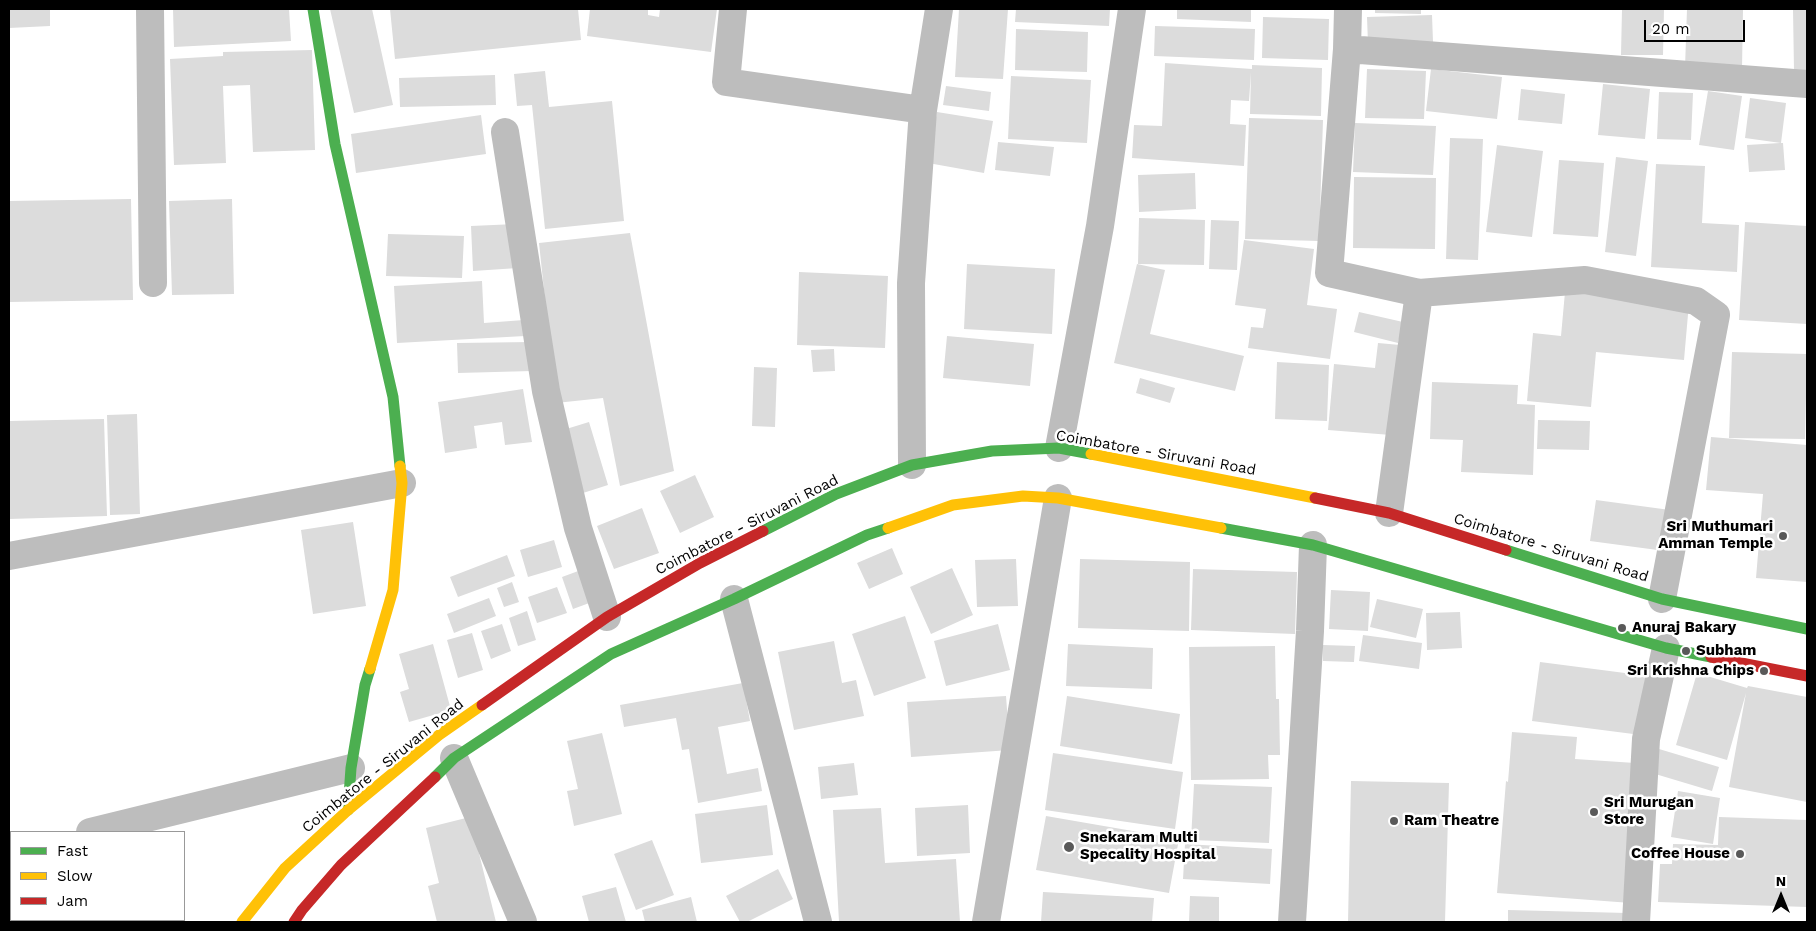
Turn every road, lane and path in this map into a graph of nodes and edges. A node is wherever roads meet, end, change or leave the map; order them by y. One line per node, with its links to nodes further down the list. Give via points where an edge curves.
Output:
1 (150, 9): 11 (street)
2 (313, 9): 15 (main road, via 335,144 393,397)
3 (733, 9): 9 (street, via 726,82)
4 (939, 9): 9 (street)
5 (1132, 9): 13 (street, via 1100,226)
6 (1348, 9): 7 (street)
7 (1347, 49): 8 (street); 12 (street, via 1329,273)
8 (1807, 84)
9 (923, 110): 14 (street, via 911,283)
10 (505, 132): 22 (street, via 546,391 578,528)
11 (153, 284)
12 (1419, 293): 17 (street); 21 (street, via 1585,280 1696,301 1716,315)
13 (1058, 448): 14 (main road, Coimbatore - Siruvani Road, via 992,451); 17 (main road, Coimbatore - Siruvani Road)
14 (912, 465): 22 (main road, Coimbatore - Siruvani Road, via 836,494 700,563)
15 (402, 483): 19 (street); 27 (main road, via 393,590 365,685)
16 (1058, 498): 18 (main road); 20 (main road, via 1023,496 953,505 868,535); 34 (street)
17 (1389, 513): 21 (main road, Coimbatore - Siruvani Road)
18 (1313, 545): 24 (main road); 35 (street)
19 (9, 556)
20 (734, 598): 26 (main road, via 611,654); 33 (street)
21 (1662, 598): 23 (main road, Coimbatore - Siruvani Road)
22 (606, 617): 28 (main road, Coimbatore - Siruvani Road, via 439,735)
23 (1807, 629)
24 (1666, 648): 25 (main road); 36 (street, via 1646,739)
25 (1807, 676)
26 (454, 758): 31 (main road, via 341,865); 32 (street)
27 (351, 768): 28 (main road); 29 (street)
28 (348, 810): 30 (main road, Coimbatore - Siruvani Road, via 285,868)
29 (94, 831)
30 (242, 922)
31 (294, 922)
32 (523, 922)
33 (818, 922)
34 (986, 922)
35 (1292, 922)
36 (1636, 922)

